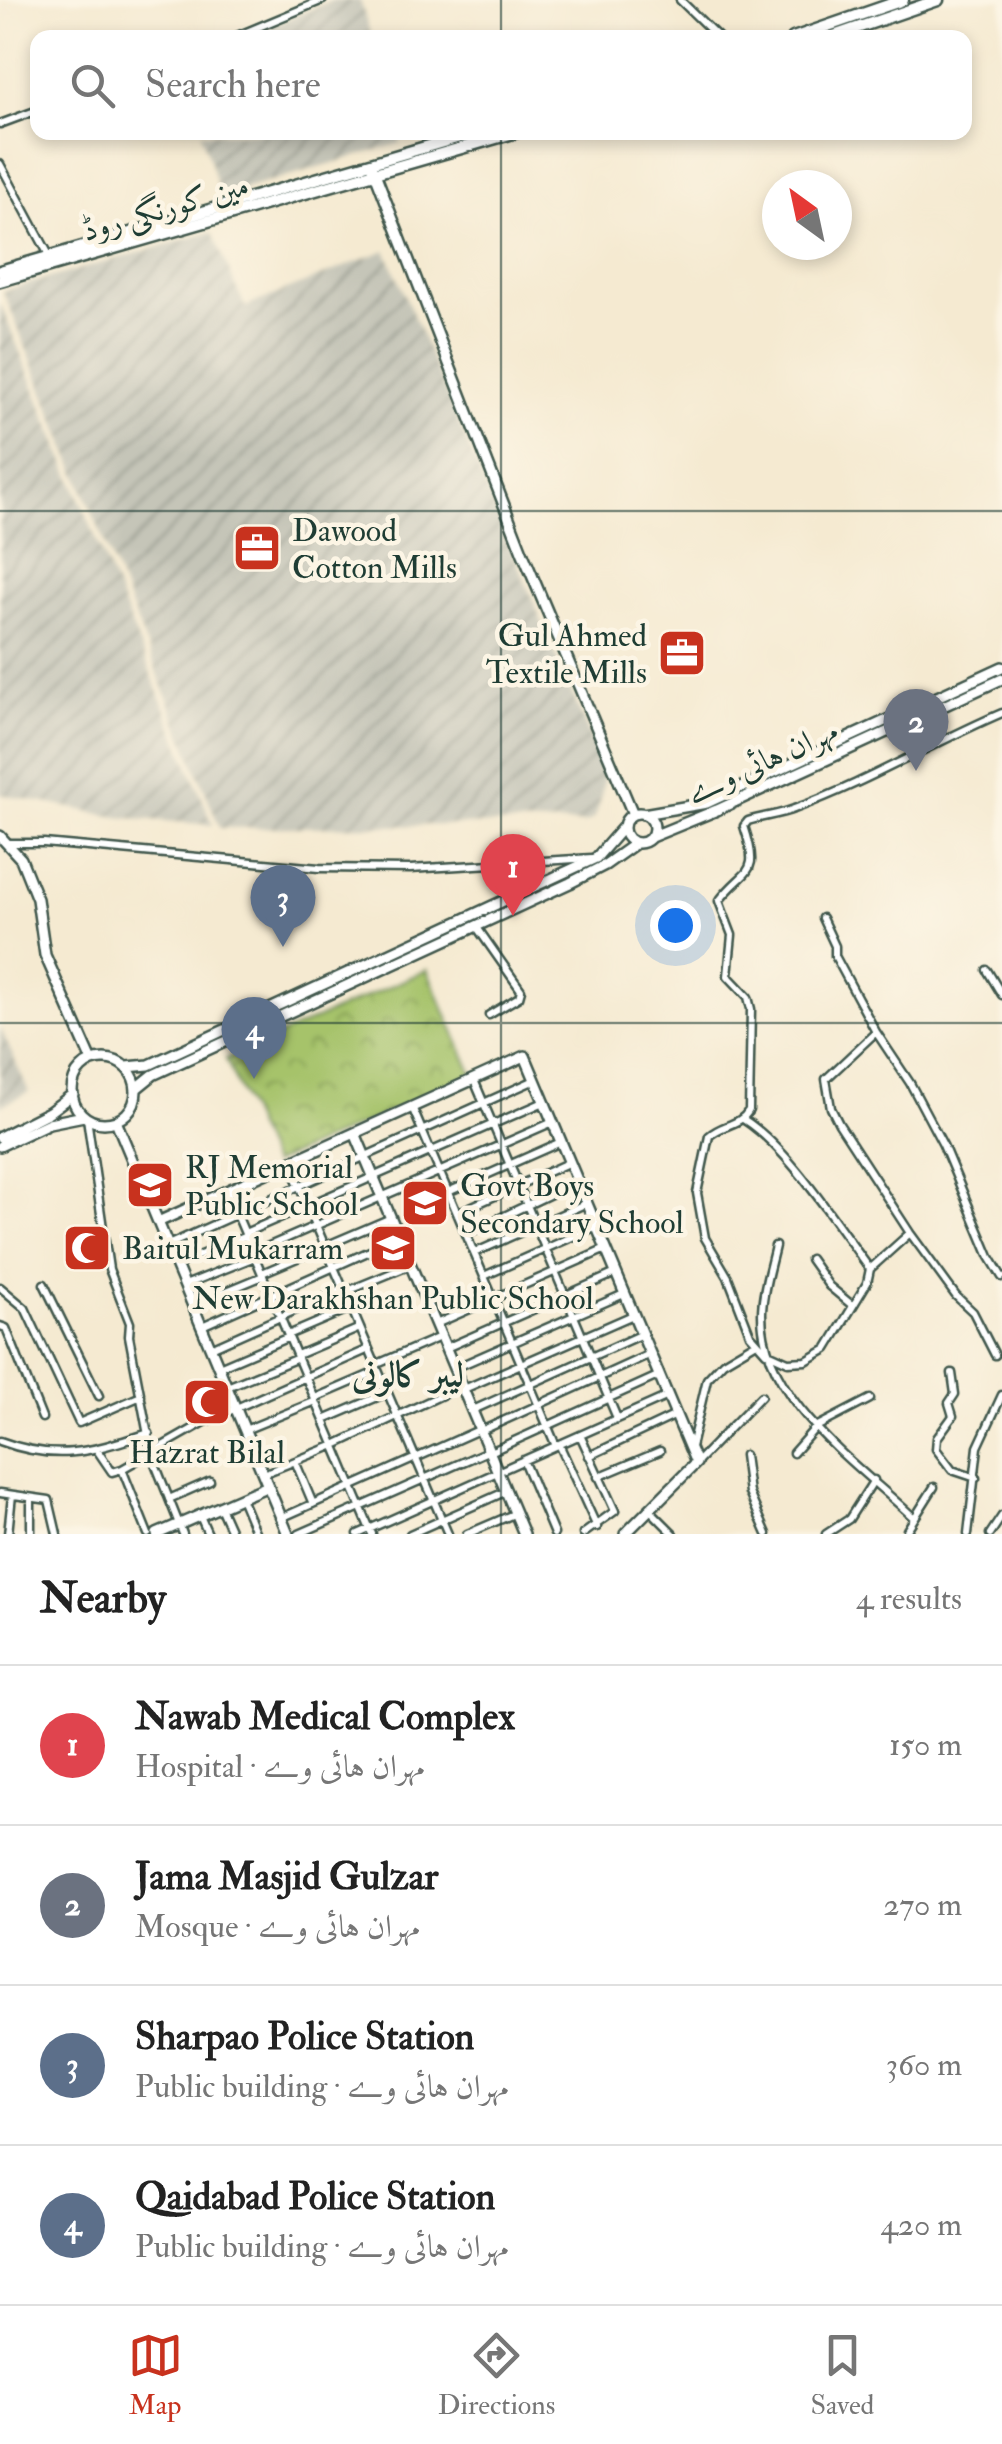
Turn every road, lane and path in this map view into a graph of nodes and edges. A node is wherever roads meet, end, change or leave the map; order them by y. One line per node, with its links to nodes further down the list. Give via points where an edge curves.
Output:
1 (323, 0): 5 (street)
2 (680, 0): 6 (street)
3 (903, 0): 7 (main road)
4 (938, 0): 8 (main road)
5 (251, 30)
6 (711, 30)
7 (816, 30)
8 (851, 30)
9 (30, 113): 10 (street)
10 (0, 124)
11 (455, 140): 14 (main road, مین کورنگی روڈ)
12 (486, 140): 14 (main road, مین کورنگی روڈ)
13 (0, 164): 15 (street)
14 (373, 169): 15 (main road, مین کورنگی روڈ); 17 (main road, مین کورنگی روڈ); 21 (street, via 516,537)
15 (50, 257): 16 (main road, مین کورنگی روڈ)
16 (0, 271)
17 (0, 281)
18 (1002, 667): 21 (street, via 706,803)
19 (1002, 679): 24 (street, مہران ہائی وے)
20 (1002, 713): 44 (street, via 791,810 744,823 750,870 719,901 732,936 728,976 752,1009 749,1110)
21 (638, 814): 22 (street); 24 (street, via 652,821)
22 (624, 826): 26 (street); 27 (street)
23 (0, 836): 25 (street)
24 (651, 837): 26 (street)
25 (10, 843): 27 (street, via 318,868); 34 (street, via 38,900 45,955)
26 (636, 843): 29 (street, via 605,865)
27 (596, 858): 35 (street, via 149,1065)
28 (822, 918): 33 (street)
29 (476, 926): 32 (street, via 521,990); 38 (street, via 152,1075)
30 (987, 970): 31 (street)
31 (1002, 994)
32 (489, 1015)
33 (876, 1032): 77 (street, via 825,1084 838,1124); 97 (street, via 943,1145)
34 (92, 1061): 35 (street, via 110,1059); 39 (street, via 78,1071)
35 (127, 1067): 38 (street)
36 (474, 1080): 37 (street, via 524,1056); 41 (street); 42 (street)
37 (534, 1080): 40 (street); 41 (street)
38 (137, 1088): 45 (street, via 128,1113)
39 (73, 1094): 43 (street); 50 (street)
40 (544, 1102): 46 (street); 47 (street)
41 (484, 1103): 47 (street); 48 (street)
42 (412, 1108): 48 (street); 49 (street)
43 (86, 1117): 45 (street); 53 (street, via 49,1123); 146 (street, via 109,1270 130,1323)
44 (743, 1119): 92 (street, via 793,1168); 122 (street, via 709,1136 697,1202 704,1238)
45 (116, 1121): 73 (street)
46 (552, 1122): 51 (street); 52 (street)
47 (493, 1123): 52 (street); 54 (street)
48 (423, 1132): 54 (street); 55 (street)
49 (354, 1133): 55 (street); 56 (street)
50 (0, 1137)
51 (561, 1142): 57 (street); 58 (street)
52 (502, 1145): 58 (street); 59 (street)
53 (0, 1146)
54 (431, 1152): 59 (street); 60 (street)
55 (365, 1157): 60 (street); 63 (street)
56 (289, 1162): 63 (street); 64 (street)
57 (570, 1162): 61 (street); 62 (street)
58 (511, 1164): 62 (street); 65 (street)
59 (440, 1172): 65 (street); 66 (street)
60 (374, 1178): 66 (street); 69 (street)
61 (578, 1181): 67 (street); 68 (street)
62 (520, 1185): 68 (street); 70 (street)
63 (299, 1186): 69 (street); 71 (street)
64 (227, 1190): 71 (street); 73 (street)
65 (448, 1192): 70 (street)
66 (383, 1199): 72 (street); 76 (street)
67 (588, 1203): 74 (street); 75 (street)
68 (529, 1206): 74 (street); 78 (street)
69 (308, 1207): 76 (street); 79 (street)
70 (457, 1212): 78 (street)
71 (237, 1214): 79 (street); 81 (street)
72 (391, 1218): 80 (street); 82 (street)
73 (158, 1222): 81 (street)
74 (538, 1226): 84 (street); 86 (street)
75 (597, 1226): 84 (street); 85 (street)
76 (317, 1227): 82 (street); 87 (street)
77 (910, 1232): 92 (street); 128 (street, via 973,1312)
78 (466, 1234): 86 (street)
79 (246, 1235): 87 (street); 89 (street)
80 (399, 1238): 90 (street); 91 (street)
81 (168, 1245): 89 (street)
82 (325, 1246): 91 (street); 95 (street)
83 (775, 1246): 126 (street, via 762,1310)
84 (547, 1248): 93 (street); 96 (street)
85 (606, 1250): 93 (street); 94 (street)
86 (474, 1253): 96 (street)
87 (254, 1255): 95 (street); 99 (street)
88 (810, 1259): 107 (street)
89 (176, 1265): 99 (street)
90 (411, 1265): 101 (street); 113 (street)
91 (334, 1267): 101 (street); 104 (street)
92 (870, 1269): 107 (street)
93 (558, 1272): 102 (street); 105 (street)
94 (616, 1273): 102 (street); 103 (street)
95 (262, 1275): 104 (street); 106 (street)
96 (484, 1276): 105 (street)
97 (1002, 1277)
98 (44, 1284): 145 (street)
99 (184, 1285): 106 (street)
100 (0, 1287): 146 (street, via 25,1308 79,1423)
101 (344, 1291): 108 (street); 110 (street)
102 (567, 1294): 111 (street); 112 (street)
103 (624, 1294): 109 (street); 111 (street)
104 (272, 1296): 110 (street); 115 (street)
105 (494, 1300): 112 (street); 113 (street)
106 (193, 1305): 115 (street)
107 (853, 1306): 126 (street, via 827,1350 788,1362)
108 (351, 1308): 116 (street); 118 (street)
109 (634, 1315): 117 (street); 120 (street)
110 (280, 1316): 118 (street); 123 (street)
111 (576, 1316): 120 (street); 121 (street)
112 (504, 1322): 121 (street); 124 (street)
113 (436, 1324): 119 (street)
114 (0, 1326): 156 (street)
115 (202, 1326): 123 (street)
116 (360, 1328): 125 (street); 130 (street)
117 (642, 1334): 127 (street); 129 (street)
118 (289, 1336): 130 (street); 132 (street)
119 (442, 1336): 124 (street); 133 (street)
120 (584, 1336): 129 (street); 131 (street)
121 (512, 1343): 131 (street); 134 (street)
122 (755, 1343): 126 (street); 168 (street, via 707,1380)
123 (211, 1348): 132 (street)
124 (446, 1348): 134 (street)
125 (369, 1349): 133 (street); 138 (street)
126 (766, 1352): 160 (street)
127 (650, 1354): 136 (street); 137 (street)
128 (995, 1355)
129 (592, 1356): 137 (street); 139 (street)
130 (298, 1357): 138 (street); 140 (street)
131 (521, 1364): 139 (street); 141 (street)
132 (219, 1367): 140 (street)
133 (377, 1368): 142 (street); 150 (street)
134 (455, 1368): 141 (street)
135 (952, 1373): 184 (street, via 954,1416 936,1449 952,1470)
136 (660, 1375): 144 (street); 148 (street)
137 (600, 1377): 148 (street); 151 (street)
138 (307, 1379): 150 (street); 152 (street)
139 (530, 1385): 151 (street); 153 (street)
140 (227, 1387): 152 (street)
141 (463, 1387): 153 (street); 155 (street)
142 (387, 1393): 155 (street); 158 (street)
143 (1002, 1394): 184 (street, via 978,1447)
144 (668, 1395): 154 (street); 157 (street)
145 (98, 1396)
146 (141, 1396): 163 (street)
147 (761, 1396): 179 (street)
148 (608, 1397): 157 (street); 159 (street)
149 (870, 1399): 160 (street)
150 (316, 1400): 158 (street); 161 (street)
151 (538, 1405): 159 (street); 162 (street)
152 (236, 1408): 161 (street); 173 (street)
153 (472, 1410): 162 (street)
154 (677, 1415): 168 (street); 175 (street)
155 (397, 1416): 166 (street); 176 (street)
156 (42, 1418)
157 (617, 1418): 164 (street)
158 (324, 1420): 166 (street)
159 (547, 1425): 167 (street); 170 (street)
160 (816, 1427): 172 (street); 185 (street)
161 (245, 1430): 182 (street)
162 (481, 1430): 170 (street); 176 (street)
163 (149, 1433): 169 (street); 173 (street)
164 (580, 1435): 167 (street); 175 (street)
165 (0, 1440): 169 (street, via 44,1454)
166 (335, 1445): 178 (street); 190 (street)
167 (557, 1445): 177 (street); 208 (street)
168 (691, 1447): 179 (street)
169 (96, 1450): 180 (street, via 112,1472)
170 (490, 1451): 181 (street); 187 (street)
171 (660, 1451): 183 (street)
172 (793, 1453)
173 (152, 1454): 180 (street); 196 (street)
174 (744, 1454): 231 (street, via 749,1493)
175 (589, 1456): 183 (street)
176 (415, 1460): 187 (street); 190 (street)
177 (523, 1460): 181 (street); 227 (street)
178 (295, 1461): 182 (street); 198 (street)
179 (696, 1463): 201 (street)
180 (122, 1469): 215 (street)
181 (498, 1471): 191 (street); 197 (street)
182 (263, 1474): 188 (street)
183 (598, 1477): 208 (street, via 616,1510)
184 (976, 1478): 233 (street)
185 (874, 1480): 205 (street); 232 (street, via 849,1519)
186 (210, 1481): 196 (street)
187 (424, 1481): 197 (street); 200 (street)
188 (268, 1486): 195 (street); 206 (street)
189 (934, 1487): 205 (street)
190 (353, 1488): 198 (street); 200 (street)
191 (507, 1491): 202 (street); 207 (street)
192 (0, 1493): 193 (street)
193 (12, 1495): 194 (street); 212 (street)
194 (32, 1498): 213 (street); 214 (street, via 50,1501)
195 (242, 1498): 199 (street); 219 (street)
196 (169, 1499): 209 (street)
197 (433, 1499): 207 (street); 211 (street)
198 (313, 1504): 206 (street)
199 (220, 1507): 203 (street); 218 (street)
200 (361, 1509): 211 (street); 221 (street)
201 (649, 1509): 229 (street); 230 (street)
202 (516, 1512): 225 (street); 226 (street)
203 (200, 1516): 209 (street); 217 (street)
204 (1002, 1516): 234 (street)
205 (913, 1517): 210 (street)
206 (282, 1518): 220 (street)
207 (441, 1520): 223 (street); 224 (street)
208 (597, 1527): 228 (street)
209 (181, 1529): 216 (street)
210 (907, 1530)
211 (370, 1532): 222 (street)
212 (8, 1534)
213 (30, 1534)
214 (56, 1534)
215 (148, 1534)
216 (158, 1534)
217 (208, 1534)
218 (232, 1534)
219 (256, 1534)
220 (288, 1534)
221 (300, 1534)
222 (358, 1534)
223 (410, 1534)
224 (448, 1534)
225 (467, 1534)
226 (523, 1534)
227 (554, 1534)
228 (583, 1534)
229 (624, 1534)
230 (674, 1534)
231 (768, 1534)
232 (826, 1534)
233 (968, 1534)
234 (990, 1534)

